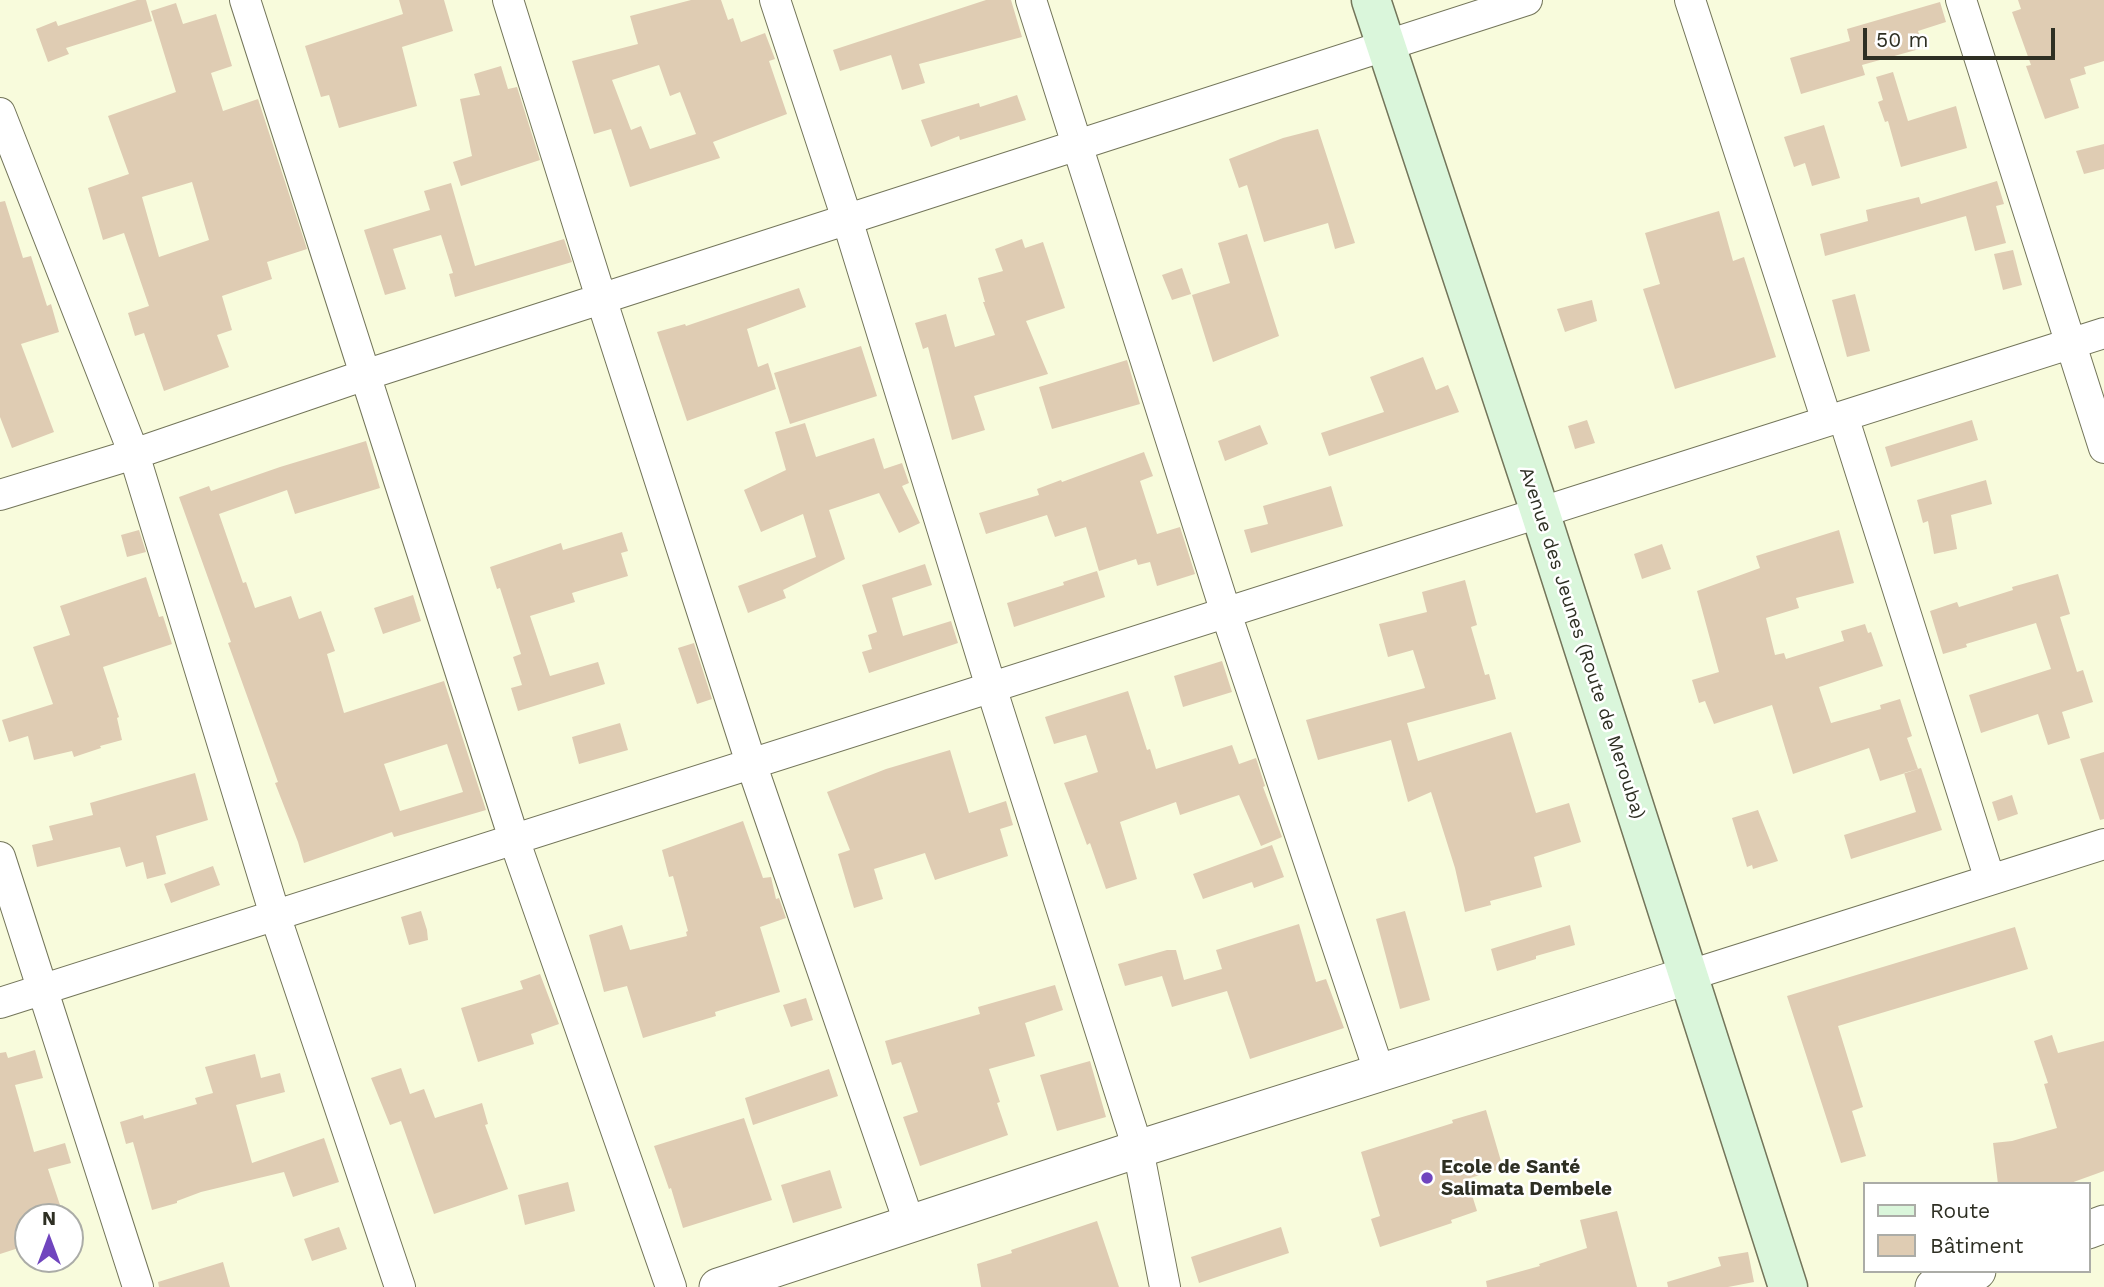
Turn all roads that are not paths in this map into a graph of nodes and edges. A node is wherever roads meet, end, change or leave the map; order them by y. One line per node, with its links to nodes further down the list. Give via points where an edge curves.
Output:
1 (245, 0): 16 (street)
2 (509, 0): 13 (street)
3 (775, 0): 12 (street)
4 (1031, 0): 11 (street)
5 (1371, 0): 9 (main road, Avenue des Jeunes (Route de Merouba))
6 (1527, 0): 9 (street)
7 (1690, 0): 17 (street)
8 (1961, 0): 15 (street)
9 (1385, 44): 11 (street); 21 (main road, Avenue des Jeunes (Route de Merouba))
10 (0, 113): 19 (street)
11 (1077, 144): 12 (street); 22 (street)
12 (847, 219): 13 (street); 23 (street)
13 (601, 298): 16 (street); 24 (street)
14 (2104, 333): 15 (street)
15 (2069, 344): 17 (street); 18 (street)
16 (365, 375): 19 (street); 25 (street)
17 (1835, 419): 21 (street); 28 (street)
18 (2104, 449)
19 (134, 454): 20 (street); 29 (street)
20 (0, 495)
21 (1540, 512): 22 (street); 30 (main road, Avenue des Jeunes (Route de Merouba))
22 (1226, 612): 23 (street); 33 (street)
23 (991, 687): 24 (street); 34 (street)
24 (751, 764): 25 (street); 35 (street)
25 (514, 839): 29 (street); 39 (street)
26 (2104, 844): 28 (street)
27 (0, 856): 31 (street)
28 (1990, 880): 30 (street)
29 (275, 915): 31 (street); 38 (street)
30 (1689, 975): 33 (street); 42 (main road, Avenue des Jeunes (Route de Merouba))
31 (43, 989): 32 (street); 37 (street)
32 (0, 1003)
33 (1380, 1074): 34 (street)
34 (1138, 1149): 35 (street); 41 (street)
35 (910, 1225): 40 (street)
36 (1972, 1273): 43 (street)
37 (138, 1287)
38 (400, 1287)
39 (671, 1287)
40 (718, 1287)
41 (1166, 1287)
42 (1788, 1287)
43 (1934, 1287)

